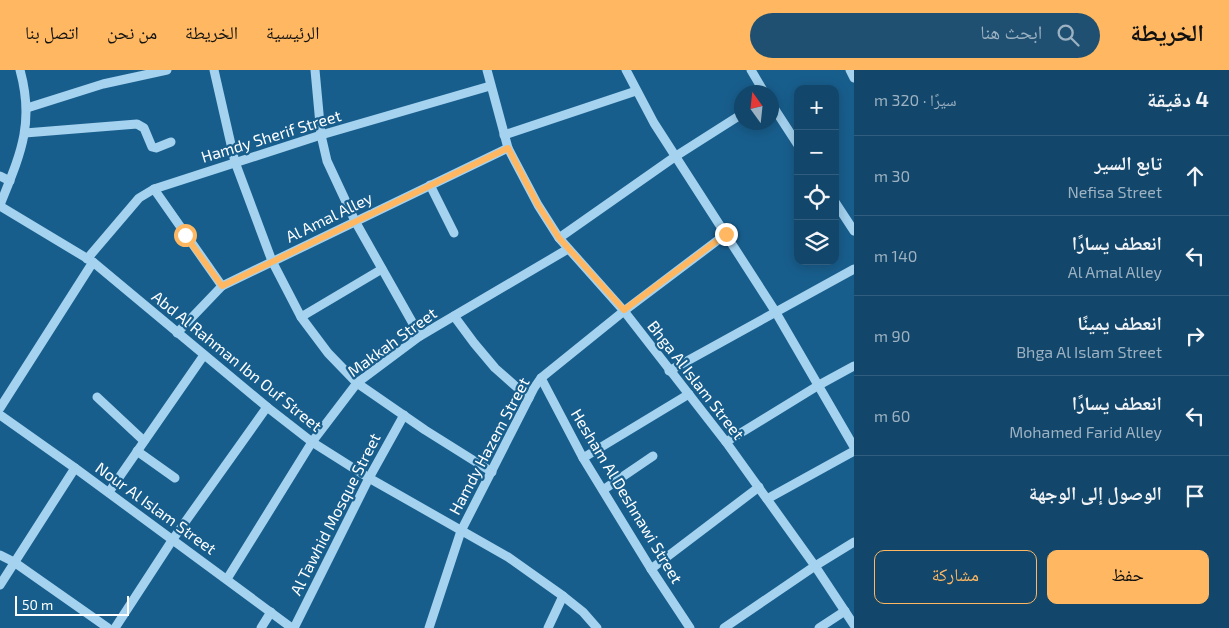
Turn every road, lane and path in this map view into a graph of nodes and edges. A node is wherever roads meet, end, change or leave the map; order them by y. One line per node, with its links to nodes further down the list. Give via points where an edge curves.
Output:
1 (20, 70): 13 (street)
2 (167, 70): 13 (street, via 103,84)
3 (214, 70): 23 (street)
4 (316, 70): 17 (street)
5 (487, 70): 11 (street, Bhga Al Islam Street)
6 (626, 70): 12 (street)
7 (751, 70): 10 (street)
8 (850, 70): 9 (street)
9 (854, 78)
10 (760, 85)
11 (490, 86): 17 (street, Hamdy Sherif Street); 18 (street, Bhga Al Islam Street)
12 (636, 91): 18 (street); 22 (street)
13 (27, 108): 16 (street)
14 (779, 116): 19 (street)
15 (734, 119): 22 (street)
16 (25, 133): 20 (street, via 137,124 144,128 152,147); 25 (street, via 20,157)
17 (321, 135): 23 (street, Hamdy Sherif Street); 30 (street, via 327,161)
18 (504, 135): 21 (street, Bhga Al Islam Street)
19 (794, 139)
20 (171, 142)
21 (508, 148): 26 (street, Al Amal Alley); 34 (street, Bhga Al Islam Street)
22 (676, 156): 33 (street); 34 (street)
23 (235, 162): 27 (street, Hamdy Sherif Street); 37 (street)
24 (0, 176): 25 (street)
25 (10, 180): 28 (street)
26 (430, 185): 30 (street, Al Amal Alley); 32 (street)
27 (154, 189): 36 (street, Hamdy Sherif Street, via 139,198); 40 (street)
28 (0, 205): 36 (street, Abd Al Rahman Ibn Ouf Street)
29 (839, 208): 31 (street)
30 (356, 221): 37 (street, Al Amal Alley); 38 (street)
31 (854, 230)
32 (454, 233)
33 (726, 234): 41 (street, Hamdy Hazem Street); 42 (street)
34 (559, 238): 35 (street, Bhga Al Islam Street)
35 (568, 249): 41 (street, Bhga Al Islam Street); 43 (street, Makkah Street)
36 (90, 261): 45 (street, Abd Al Rahman Ibn Ouf Street); 57 (street, Hamdy Sherif Street)
37 (272, 261): 40 (street, Al Amal Alley); 44 (street)
38 (382, 269): 44 (street); 46 (street)
39 (854, 269): 42 (street)
40 (222, 286): 45 (street, Al Amal Alley)
41 (624, 310): 49 (street, Bhga Al Islam Street); 50 (street, Hamdy Hazem Street)
42 (775, 311): 49 (street); 52 (street)
43 (454, 316): 46 (street, Makkah Street); 55 (street, via 495,368)
44 (301, 318): 51 (street)
45 (177, 333): 47 (street, Abd Al Rahman Ibn Ouf Street)
46 (420, 336): 51 (street, Makkah Street)
47 (204, 355): 56 (street, Abd Al Rahman Ibn Ouf Street); 60 (street)
48 (854, 366): 52 (street)
49 (670, 371): 53 (street, Bhga Al Islam Street)
50 (541, 378): 55 (street, Hamdy Hazem Street); 67 (street, Hesham Al Deshnawi Street)
51 (357, 383): 59 (street); 61 (street, Makkah Street)
52 (818, 385): 62 (street); 63 (street)
53 (689, 394): 62 (street, Bhga Al Islam Street); 67 (street)
54 (97, 397): 60 (street)
55 (529, 398): 69 (street, Hamdy Hazem Street)
56 (266, 407): 61 (street, Abd Al Rahman Ibn Ouf Street); 77 (street)
57 (0, 408)
58 (0, 415): 68 (street, Nour Al Islam Street)
59 (404, 415): 69 (street); 71 (street, Al Tawhid Mosque Street)
60 (144, 440): 64 (street)
61 (312, 442): 71 (street, Abd Al Rahman Ibn Ouf Street); 83 (street, Makkah Street)
62 (726, 442): 72 (street, Bhga Al Islam Street)
63 (854, 447)
64 (137, 451): 70 (street); 74 (street)
65 (854, 451): 75 (street)
66 (653, 456): 73 (street)
67 (583, 458): 73 (street, Hesham Al Deshnawi Street)
68 (76, 468): 74 (street, Nour Al Islam Street); 80 (street)
69 (492, 472): 76 (street, Hamdy Hazem Street)
70 (175, 478)
71 (369, 478): 76 (street, Abd Al Rahman Ibn Ouf Street); 92 (street, Al Tawhid Mosque Street)
72 (759, 487): 75 (street, Bhga Al Islam Street); 82 (street)
73 (603, 490): 82 (street, Hesham Al Deshnawi Street)
74 (109, 492): 77 (street, Nour Al Islam Street)
75 (767, 499): 81 (street, Bhga Al Islam Street)
76 (461, 531): 85 (street, Abd Al Rahman Ibn Ouf Street, via 508,557); 93 (street, Hamdy Hazem Street)
77 (173, 539): 83 (street, Nour Al Islam Street); 90 (street)
78 (854, 542): 81 (street)
79 (0, 555): 80 (street)
80 (14, 562): 84 (street); 89 (street)
81 (815, 566): 86 (street, Bhga Al Islam Street); 97 (street)
82 (651, 569): 96 (street, Hesham Al Deshnawi Street)
83 (227, 579): 87 (street, Nour Al Islam Street)
84 (0, 585)
85 (563, 596): 94 (street); 95 (street, Abd Al Rahman Ibn Ouf Street)
86 (845, 611): 88 (street, Bhga Al Islam Street); 98 (street)
87 (271, 612): 91 (street); 92 (street, Nour Al Islam Street)
88 (854, 625)
89 (108, 628)
90 (115, 628)
91 (261, 628)
92 (293, 628)
93 (429, 628)
94 (548, 628)
95 (597, 628)
96 (690, 628)
97 (724, 628)
98 (819, 628)

